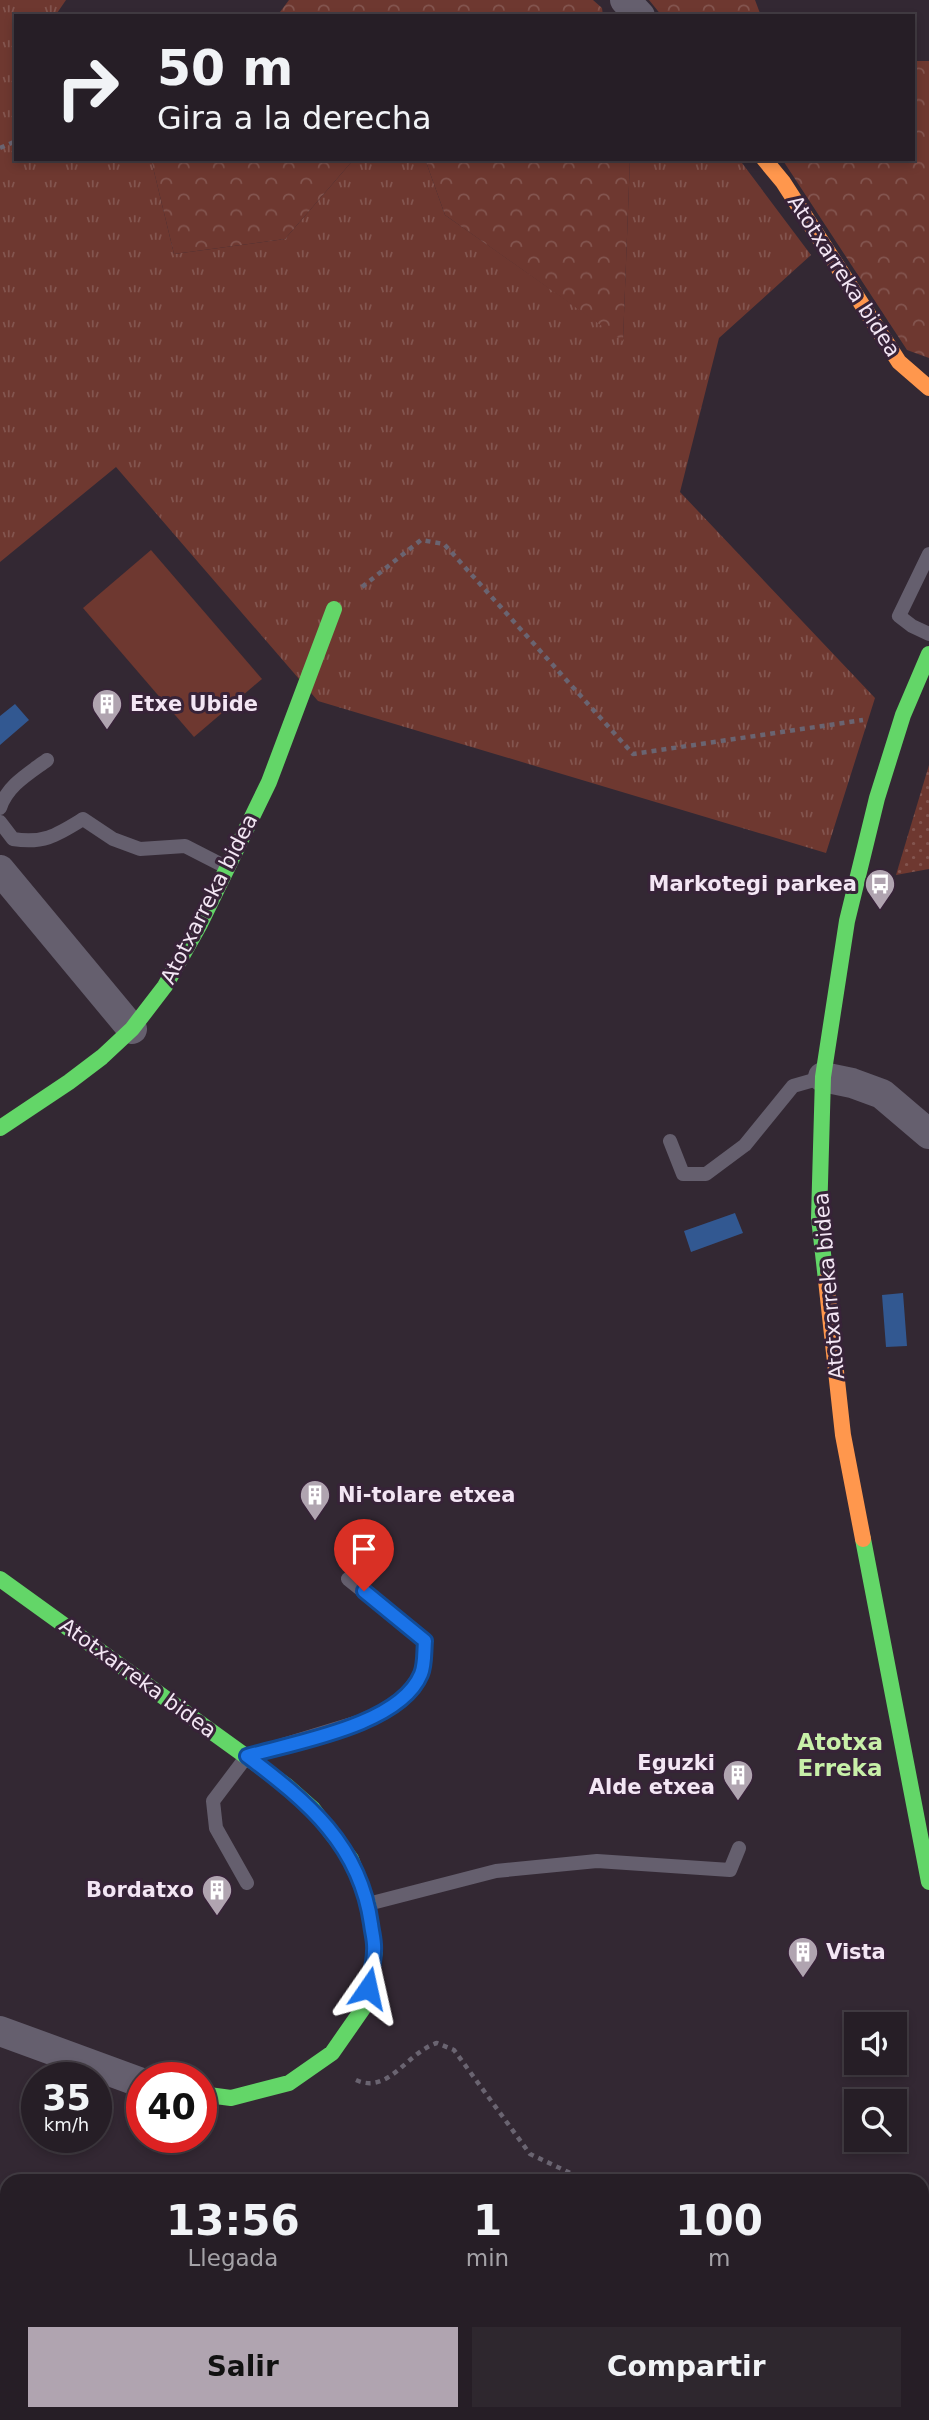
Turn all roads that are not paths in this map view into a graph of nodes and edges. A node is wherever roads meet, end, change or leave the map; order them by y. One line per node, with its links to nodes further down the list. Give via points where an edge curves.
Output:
1 (625, 0): 2 (street)
2 (638, 14)
3 (766, 161): 4 (street, Atotxarreka bidea, via 900,362)
4 (929, 388)
5 (929, 554): 7 (lane, via 899,616)
6 (334, 609): 12 (street, Atotxarreka bidea, via 286,741)
7 (929, 634)
8 (929, 654): 15 (street, Atotxarreka bidea, via 903,715 877,798 847,920)
9 (47, 760): 10 (lane, via 20,779 4,796)
10 (0, 808)
11 (0, 822): 12 (lane, via 13,839 33,843 56,836 83,819 113,839 140,849 185,845)
12 (229, 868): 14 (street, Atotxarreka bidea, via 187,950)
13 (0, 870): 14 (street)
14 (132, 1029): 16 (street, Atotxarreka bidea, via 60,1088)
15 (823, 1077): 17 (street, via 882,1094); 18 (lane, via 793,1086 745,1145 706,1174 683,1174); 24 (street, Atotxarreka bidea, via 818,1218 843,1435)
16 (0, 1128)
17 (929, 1134)
18 (670, 1141)
19 (0, 1579): 21 (street, Atotxarreka bidea)
20 (348, 1579): 21 (lane, via 425,1641 421,1674 401,1701 378,1716)
21 (247, 1756): 23 (lane, via 213,1801 216,1828); 25 (street, Atotxarreka bidea, via 313,1810 352,1859)
22 (738, 1848): 25 (lane, via 730,1870 597,1861 496,1871)
23 (247, 1882)
24 (929, 1882)
25 (368, 1904): 28 (street, Atotxarreka bidea, via 374,1951 364,2007 332,2053 289,2084 231,2098)
26 (0, 2031): 27 (street)
27 (126, 2077)
28 (217, 2096)

